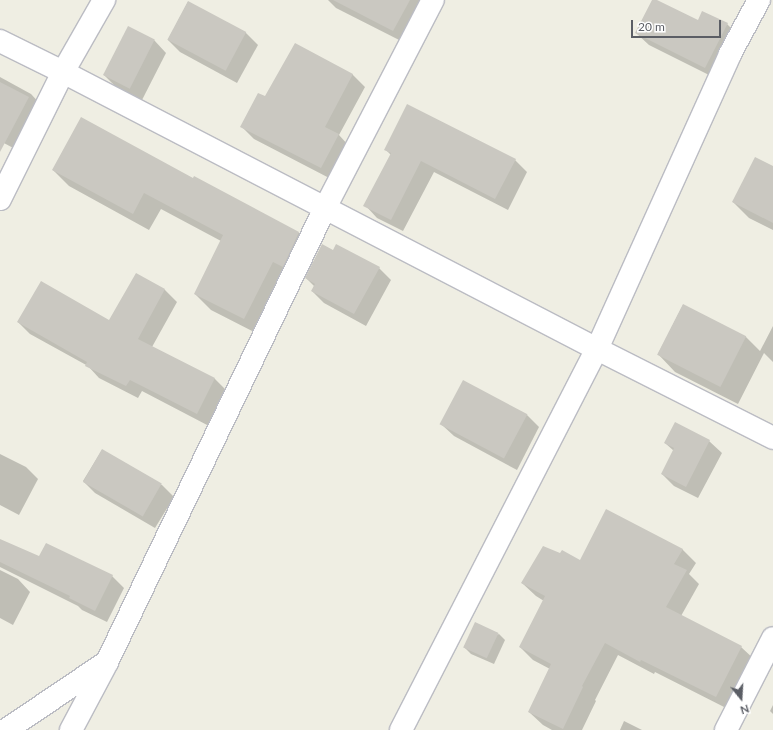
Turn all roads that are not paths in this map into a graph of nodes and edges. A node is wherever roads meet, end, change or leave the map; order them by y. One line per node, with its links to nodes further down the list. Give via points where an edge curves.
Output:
1 (104, 0): 5 (street)
2 (434, 0): 7 (street)
3 (759, 0): 8 (street, via 730,54)
4 (0, 41): 5 (street)
5 (63, 72): 6 (street); 7 (street)
6 (0, 199)
7 (325, 208): 8 (street); 11 (street)
8 (597, 349): 9 (street); 14 (street)
9 (773, 438)
10 (773, 638): 15 (street)
11 (107, 662): 12 (street); 13 (street)
12 (6, 730)
13 (71, 730)
14 (401, 730)
15 (726, 730)

